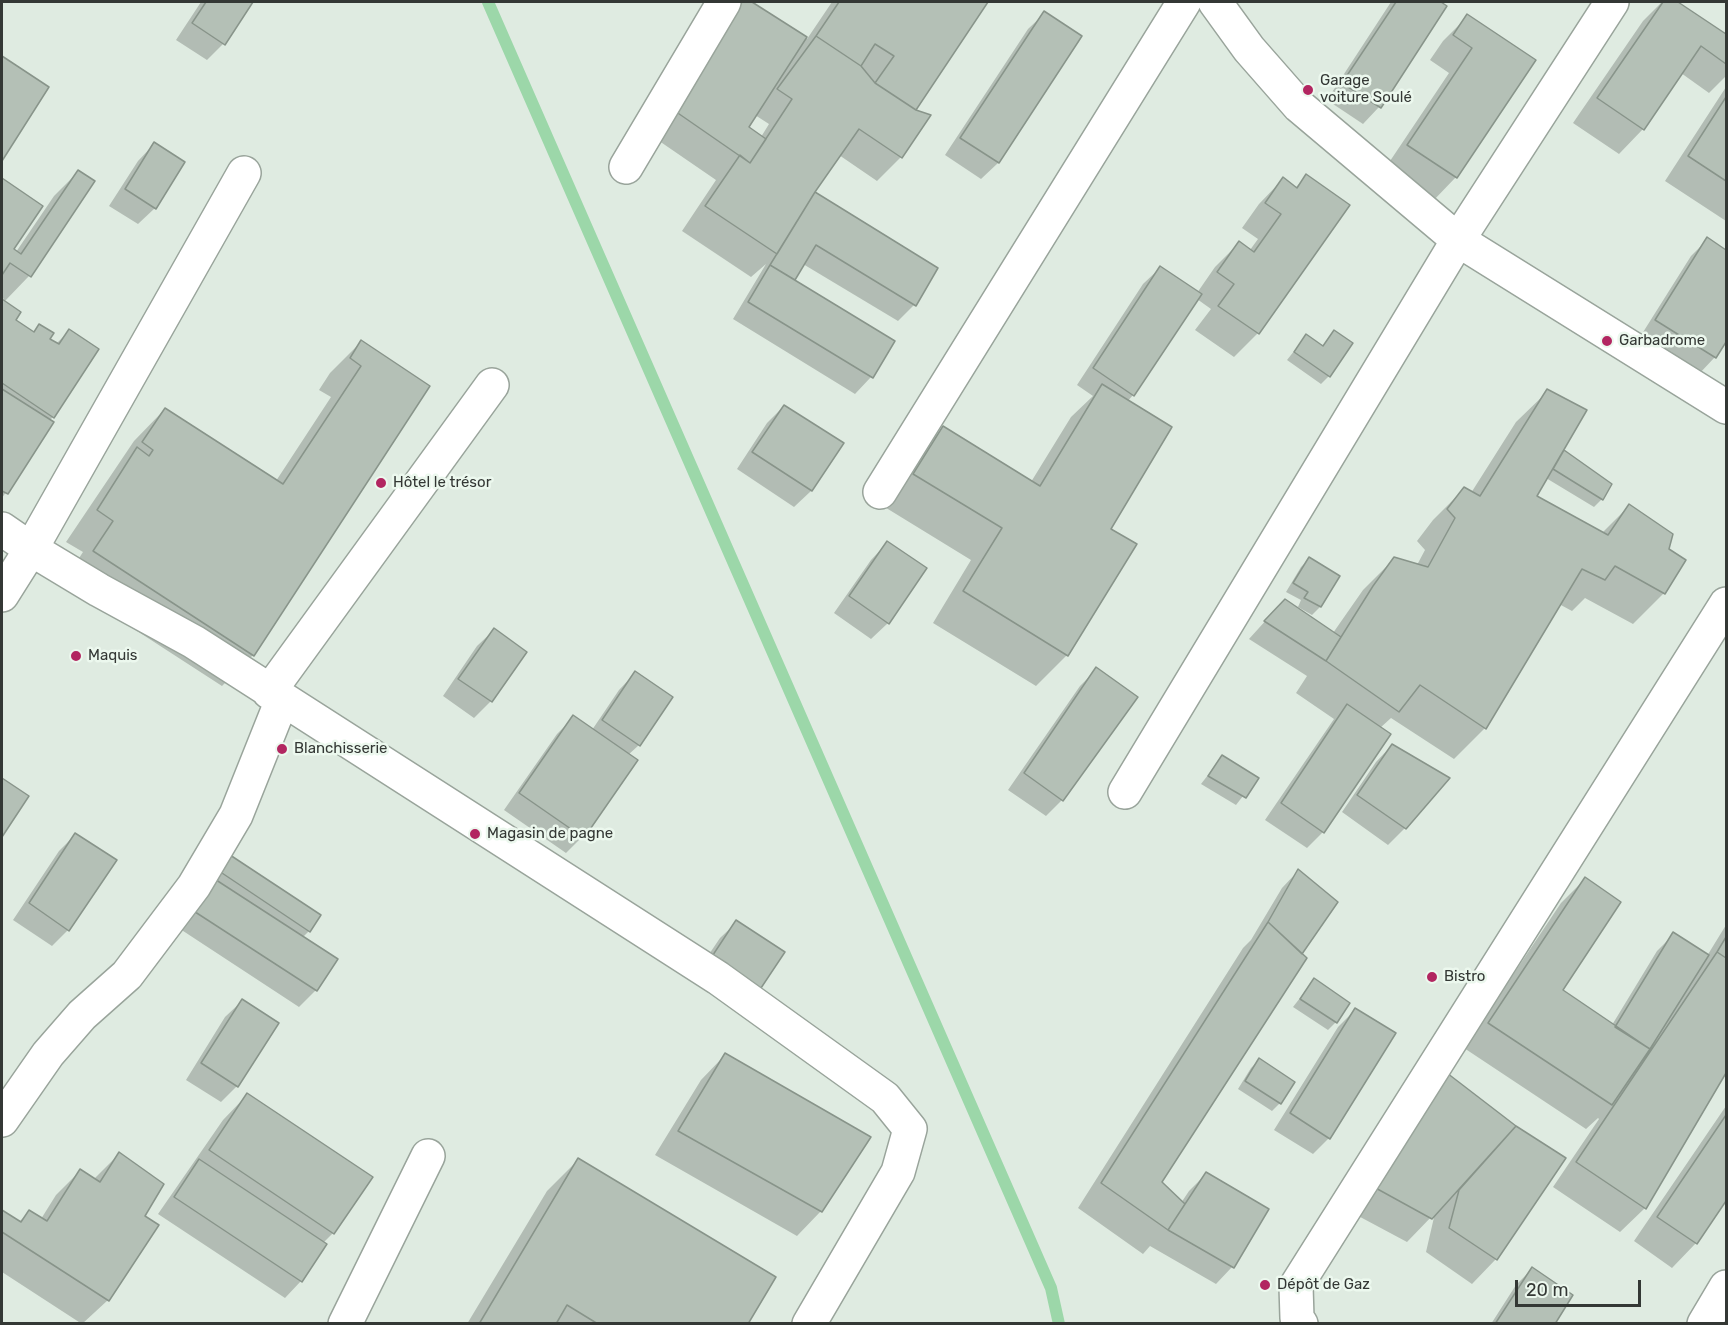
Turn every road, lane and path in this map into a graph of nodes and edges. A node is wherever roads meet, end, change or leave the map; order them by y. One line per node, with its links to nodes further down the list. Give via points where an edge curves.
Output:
1 (724, 2): 5 (street)
2 (1215, 2): 7 (street, via 1249,49 1299,106)
3 (1612, 2): 7 (street)
4 (1173, 5): 10 (street)
5 (626, 167)
6 (244, 173): 12 (street)
7 (1458, 240): 9 (street); 16 (street)
8 (492, 385): 15 (street)
9 (1726, 407)
10 (880, 492)
11 (2, 530): 12 (street)
12 (31, 549): 13 (street); 15 (street, via 194,642)
13 (2, 595)
14 (1726, 604): 22 (street, via 1296,1286 1297,1318)
15 (275, 696): 17 (street, via 236,815 194,886 127,975 82,1015 48,1054); 21 (street, via 718,978 885,1098 910,1129 898,1172)
16 (1125, 792)
17 (2, 1120)
18 (428, 1156): 20 (street)
19 (1726, 1287): 23 (street)
20 (345, 1323)
21 (809, 1323)
22 (1301, 1323)
23 (1704, 1323)

